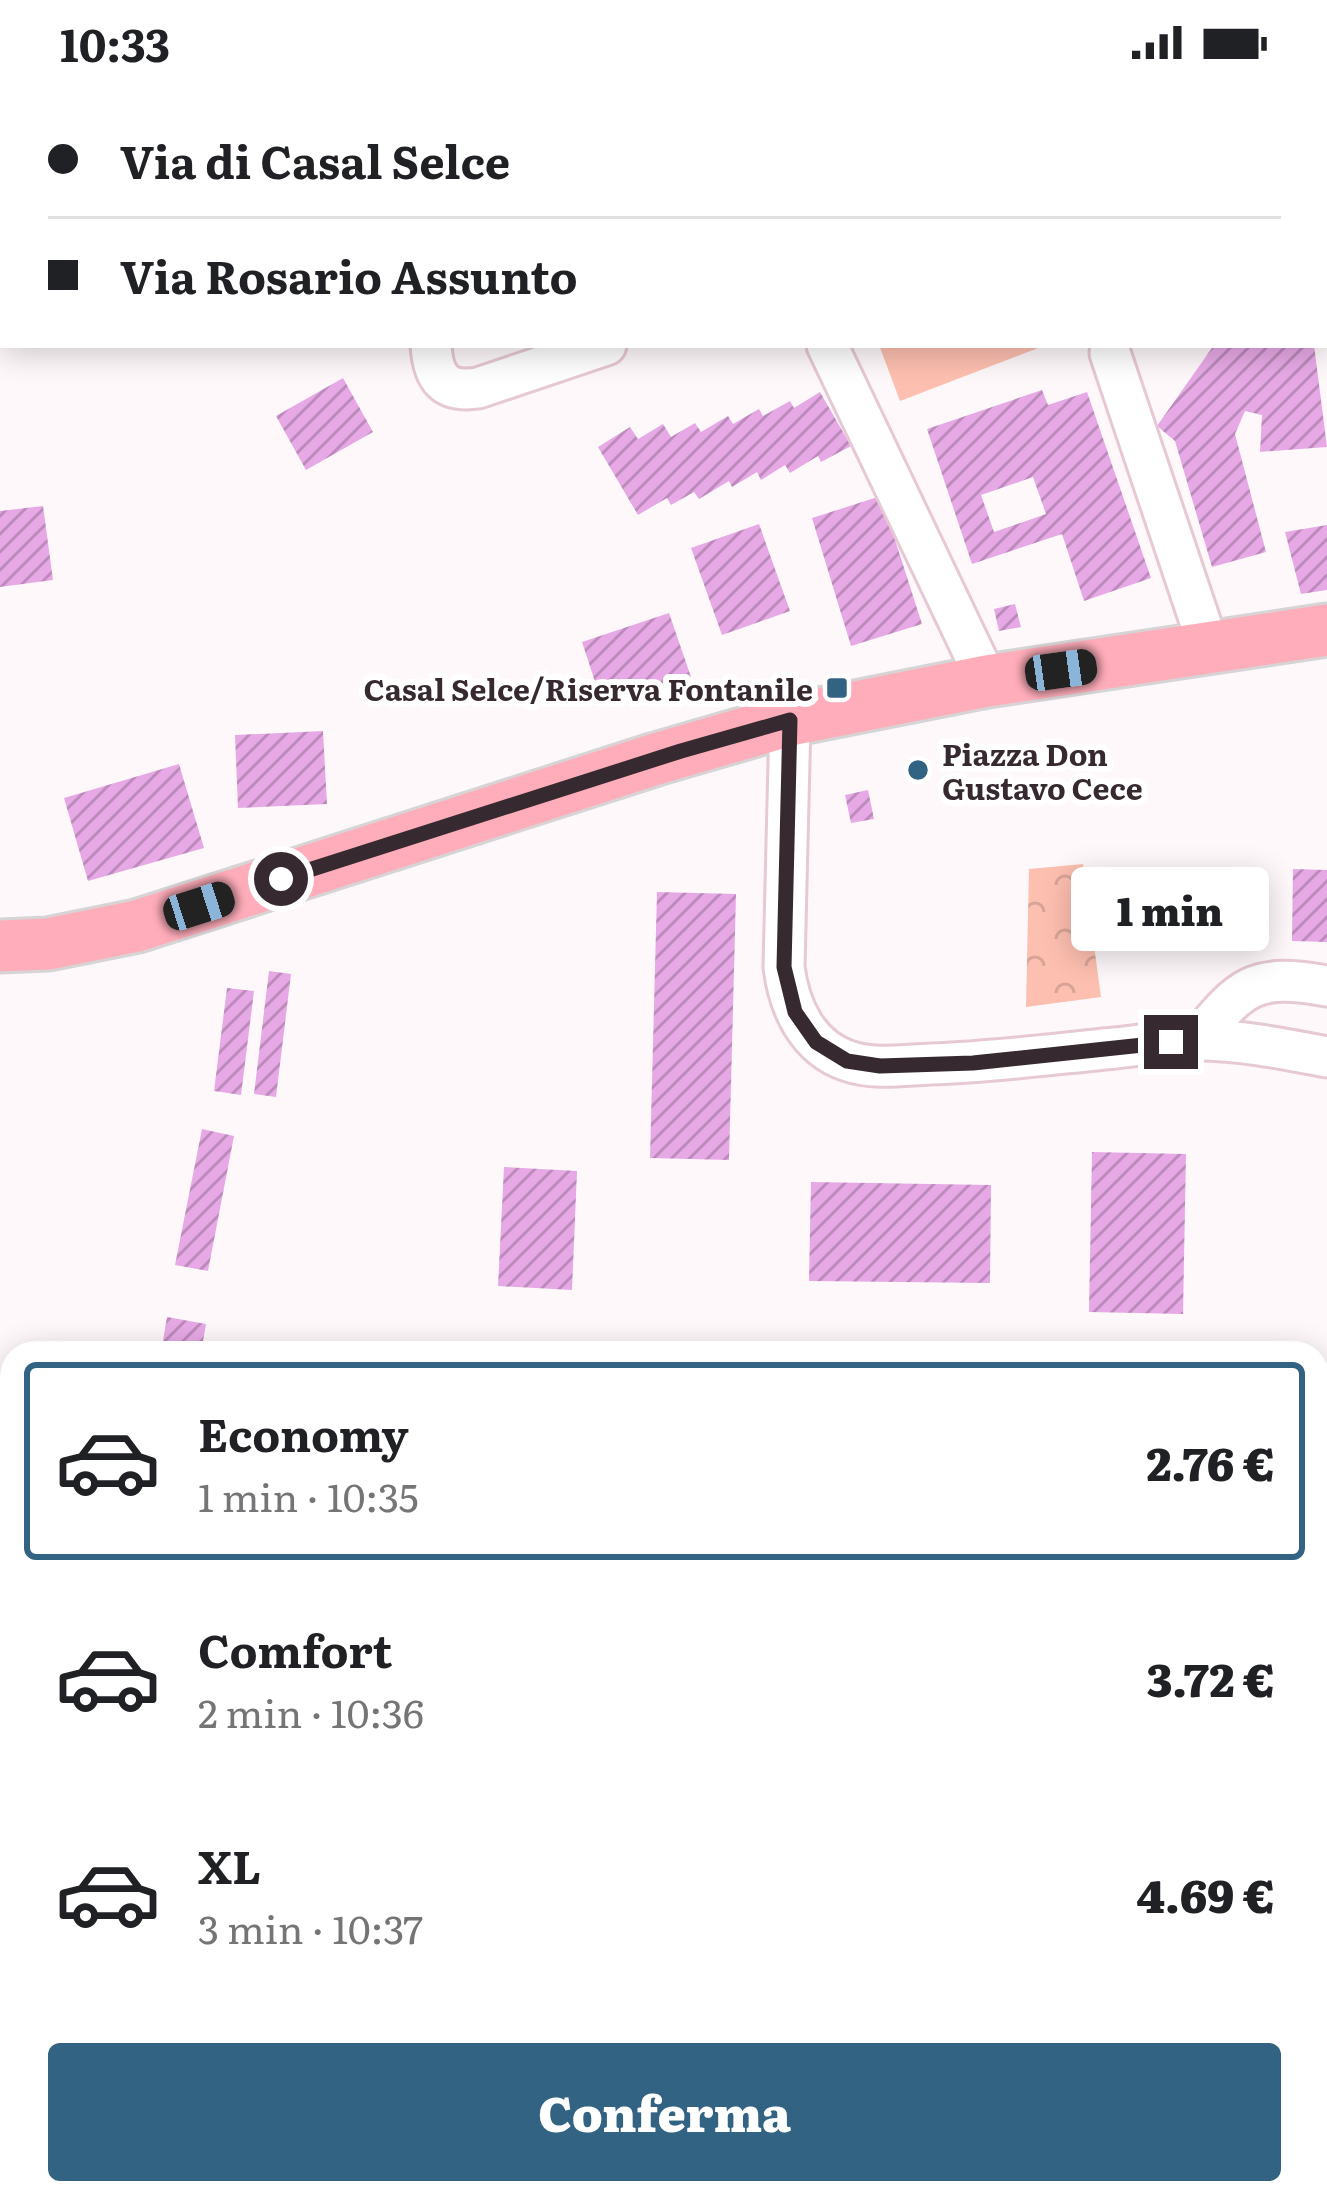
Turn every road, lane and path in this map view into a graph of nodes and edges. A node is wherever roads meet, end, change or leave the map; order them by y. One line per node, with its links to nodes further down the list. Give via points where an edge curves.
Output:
1 (432, 348): 2 (street, via 438,376 465,390)
2 (597, 348)
3 (827, 348): 7 (street)
4 (1110, 353): 6 (street)
5 (1327, 630): 6 (main road)
6 (1209, 648): 7 (main road)
7 (987, 681): 8 (main road)
8 (790, 720): 9 (main road, via 137,926); 11 (street, via 784,967 795,1012 816,1042 847,1061 880,1066)
9 (0, 946)
10 (1327, 986): 11 (street, via 1250,987)
11 (1197, 1040): 12 (street)
12 (1327, 1057)

